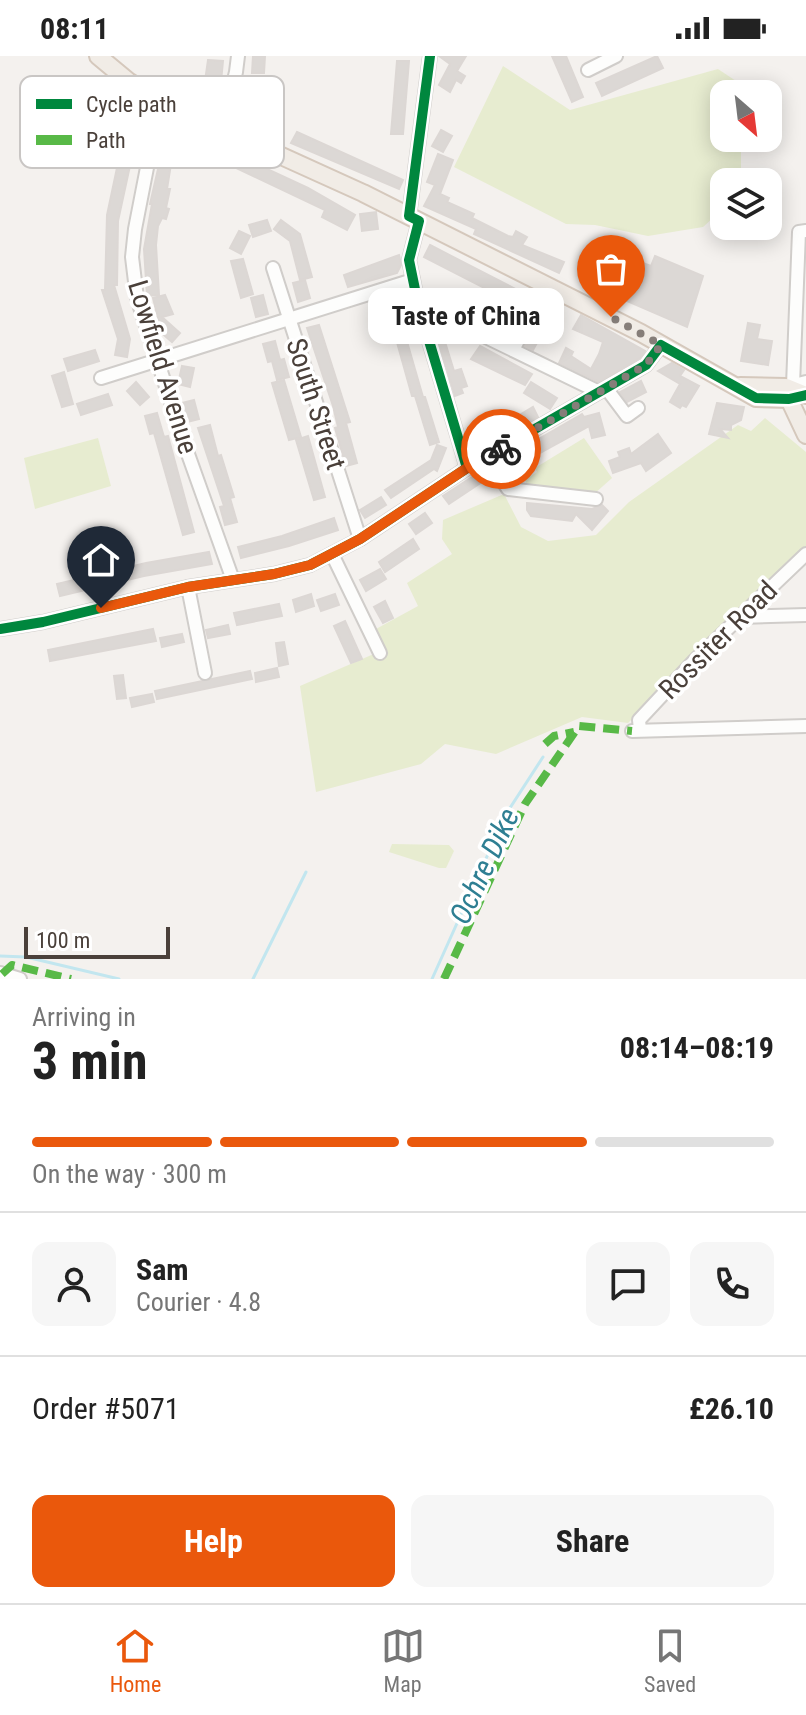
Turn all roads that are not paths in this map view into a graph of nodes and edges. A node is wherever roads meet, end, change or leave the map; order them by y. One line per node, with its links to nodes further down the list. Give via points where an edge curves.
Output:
1 (98, 56): 6 (main road)
2 (238, 56): 7 (street)
3 (430, 56): 10 (street)
4 (616, 56): 5 (street)
5 (588, 70)
6 (122, 76)
7 (235, 76)
8 (284, 157): 10 (main road)
9 (148, 168): 20 (street, Lowfield Avenue, via 132,257 137,298)
10 (414, 219): 13 (street, via 409,260); 14 (main road)
11 (806, 231): 17 (street, via 799,232)
12 (273, 268): 16 (street, South Street)
13 (413, 280): 15 (street); 16 (street)
14 (547, 286): 18 (main road); 19 (street)
15 (418, 304): 19 (street); 27 (street)
16 (287, 318): 20 (street); 29 (street, South Street)
17 (801, 321): 23 (street)
18 (661, 345): 22 (street, via 646,365); 23 (main road, via 756,398)
19 (513, 350): 22 (street)
20 (158, 360): 21 (street); 32 (street, Lowfield Avenue)
21 (101, 378)
22 (603, 390): 24 (street, via 627,416); 26 (street)
23 (798, 390): 25 (main road)
24 (638, 408)
25 (806, 435)
26 (487, 457): 27 (street); 28 (street, via 508,489)
27 (467, 468): 29 (street)
28 (596, 499)
29 (360, 539): 30 (street)
30 (332, 554): 32 (street, via 291,571); 37 (street)
31 (806, 554): 35 (street, Rossiter Road)
32 (233, 580): 33 (street)
33 (188, 587): 36 (street); 38 (street)
34 (806, 615): 35 (street)
35 (740, 617): 39 (street, Rossiter Road, via 639,720 636,730)
36 (0, 629)
37 (380, 653)
38 (205, 673)
39 (806, 726)
40 (0, 973): 41 (street)
41 (20, 979)

